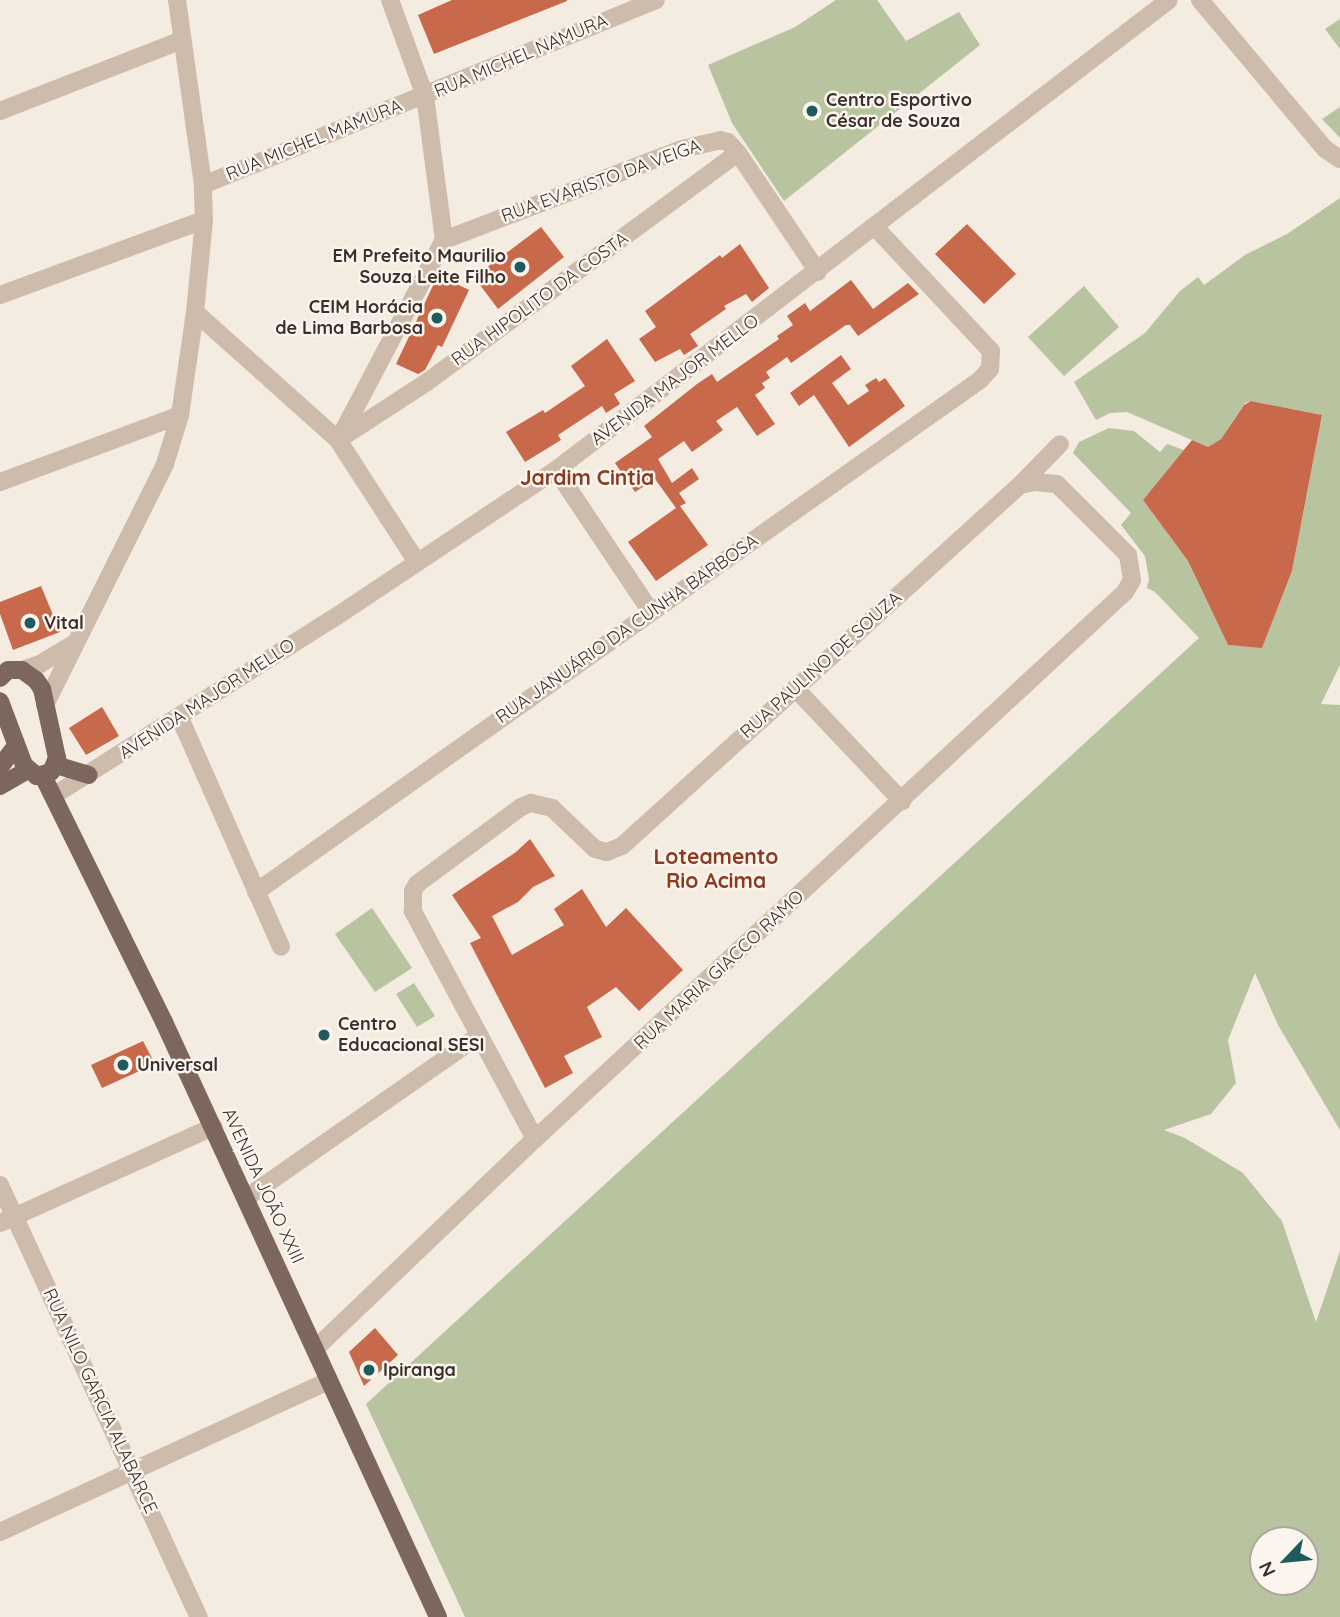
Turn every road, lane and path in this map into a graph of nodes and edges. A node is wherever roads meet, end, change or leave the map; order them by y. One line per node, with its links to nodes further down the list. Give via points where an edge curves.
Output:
1 (390, 0): 7 (street)
2 (656, 0): 7 (street, RUA MICHEL NAMURA)
3 (1169, 0): 13 (street, AVENIDA MAJOR MELLO)
4 (1200, 0): 10 (street, via 1325,149)
5 (181, 2): 6 (street)
6 (182, 40): 8 (street); 11 (street)
7 (425, 96): 11 (street, RUA MICHEL MAMURA); 14 (street)
8 (0, 111)
9 (738, 153): 14 (street, RUA EVARISTO DA VEIGA, via 728,142 702,143); 15 (street); 19 (street, RUA HIPOLITO DA COSTA, via 427,382)
10 (1338, 158)
11 (204, 185): 12 (street)
12 (204, 220): 16 (street); 17 (street)
13 (875, 227): 15 (street, AVENIDA MAJOR MELLO); 25 (street, RUA JANUÁRIO DA CUNHA BARBOSA, via 991,351 990,369)
14 (444, 240): 19 (street)
15 (818, 272): 20 (street, AVENIDA MAJOR MELLO)
16 (0, 295)
17 (195, 312): 18 (street); 19 (street)
18 (180, 415): 21 (street); 26 (street, via 165,464)
19 (338, 440): 24 (street)
20 (556, 470): 24 (street, AVENIDA MAJOR MELLO); 25 (street)
21 (0, 482)
22 (1057, 484): 23 (street); 23 (street, RUA PAULINO DE SOUZA, via 1060,444); 39 (street, RUA MARIA GIACCO RAMO, via 1128,555 1132,580 1125,592)
23 (1020, 485): 29 (street, RUA PAULINO DE SOUZA)
24 (417, 562): 32 (street, AVENIDA MAJOR MELLO)
25 (651, 612): 40 (street, RUA JANUÁRIO DA CUNHA BARBOSA)
26 (75, 643): 27 (street); 31 (street)
27 (22, 670): 28 (main road); 31 (main road, AVENIDA JOÃO XXIII, via 36,680)
28 (1, 672)
29 (795, 688): 39 (street); 42 (street, RUA PAULINO DE SOUZA, via 622,846 607,852 595,849 552,808 531,803 417,884 413,911)
30 (0, 701): 33 (main road, AVENIDA JOÃO XXIII)
31 (45, 705): 35 (main road, AVENIDA JOÃO XXIII, via 56,751)
32 (180, 718): 36 (street, AVENIDA MAJOR MELLO); 40 (street)
33 (16, 746): 34 (main road); 35 (main road, AVENIDA JOÃO XXIII)
34 (0, 767)
35 (42, 770): 36 (main road); 37 (main road); 38 (main road, AVENIDA JOÃO XXIII)
36 (88, 775): 38 (street, AVENIDA MAJOR MELLO)
37 (0, 786)
38 (53, 796): 43 (main road, AVENIDA JOÃO XXIII)
39 (902, 801): 44 (street, RUA MARIA GIACCO RAMO)
40 (256, 892): 41 (street)
41 (281, 947)
42 (478, 1036): 44 (street); 46 (street)
43 (213, 1127): 46 (main road, AVENIDA JOÃO XXIII); 47 (street)
44 (534, 1139): 48 (street, RUA MARIA GIACCO RAMO)
45 (0, 1185): 47 (street, RUA NILO GARCIA ALABARCE)
46 (246, 1198): 48 (main road, AVENIDA JOÃO XXIII)
47 (7, 1220): 50 (street, RUA NILO GARCIA ALABARCE)
48 (315, 1349): 49 (main road, AVENIDA JOÃO XXIII)
49 (329, 1381): 50 (street); 52 (main road, AVENIDA JOÃO XXIII)
50 (134, 1471): 51 (street); 53 (street, RUA NILO GARCIA ALABARCE)
51 (0, 1532)
52 (435, 1616)
53 (199, 1617)

